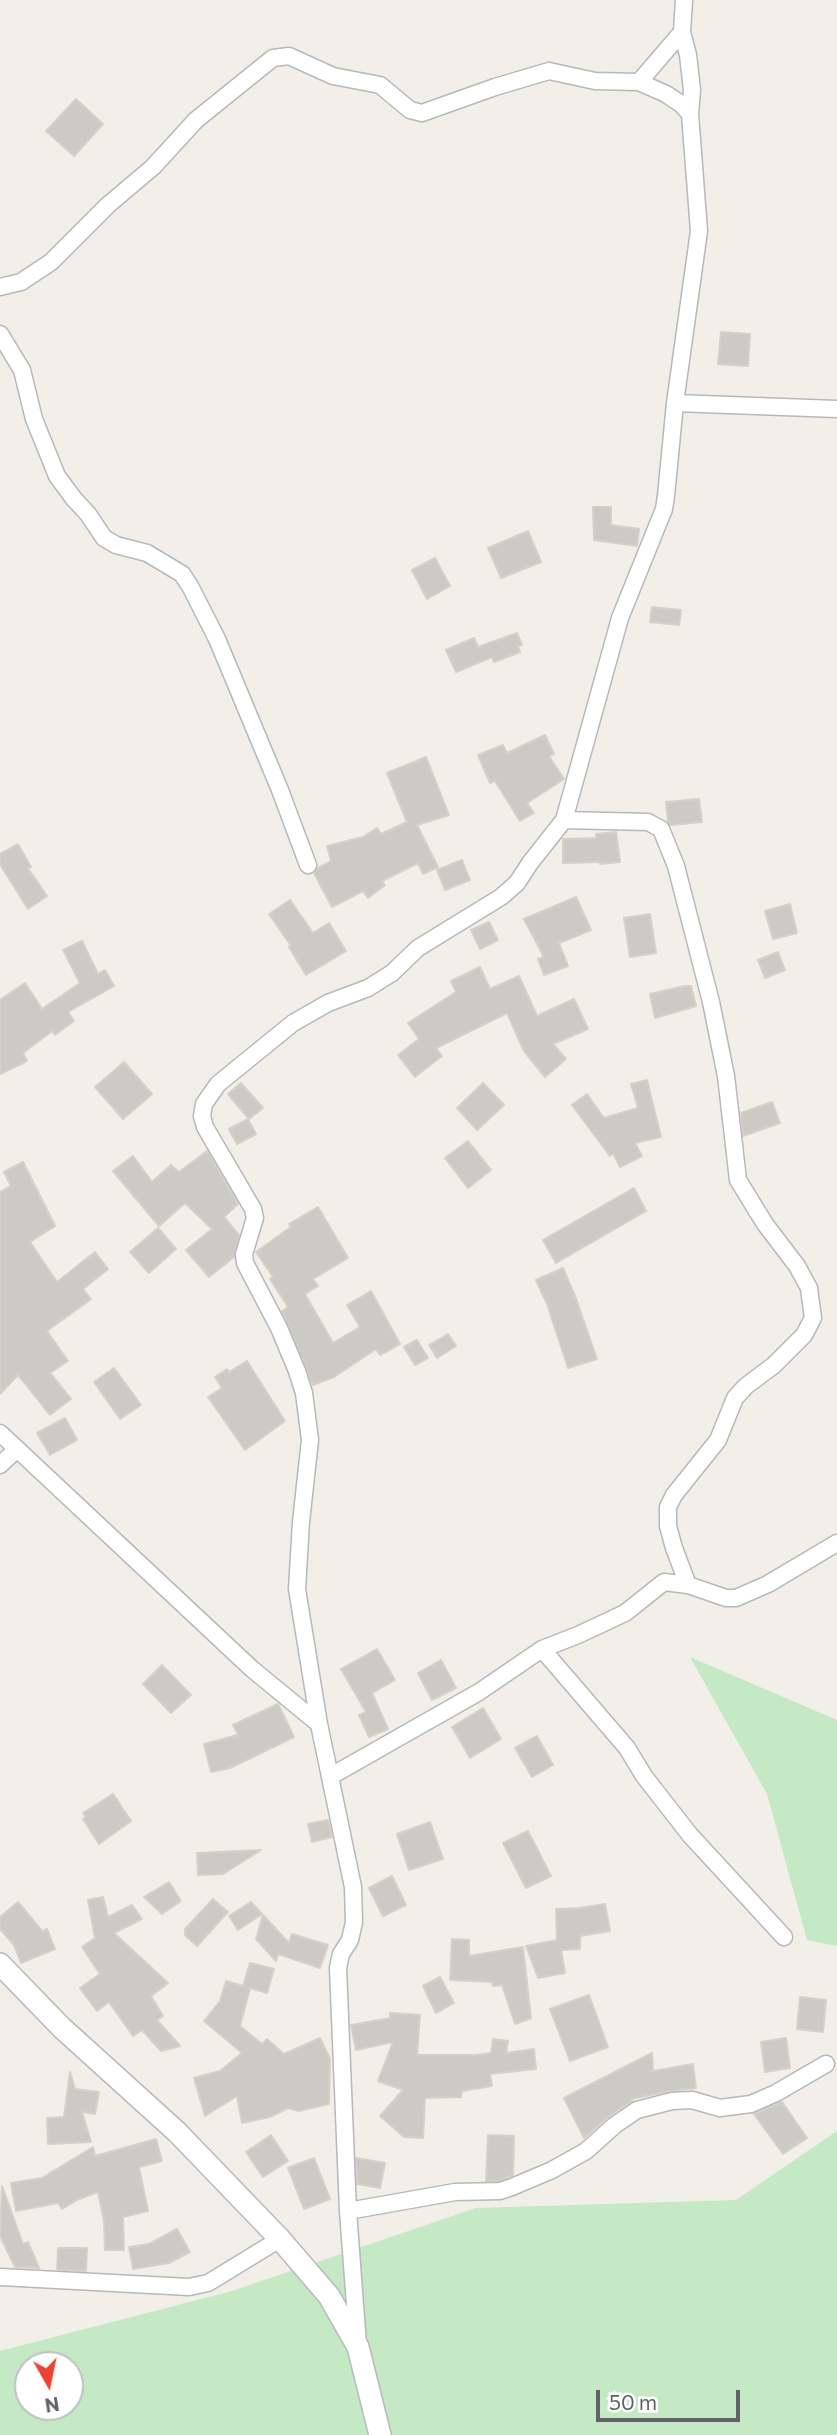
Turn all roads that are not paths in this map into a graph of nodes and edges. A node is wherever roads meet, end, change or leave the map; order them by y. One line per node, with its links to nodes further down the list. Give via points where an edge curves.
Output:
1 (684, 0): 2 (street)
2 (682, 32): 3 (street); 4 (street, via 692,90)
3 (639, 82): 4 (street, via 666,94); 5 (street, via 595,81 549,71 422,113 410,110 380,85 333,76 289,56 273,58 196,120 51,262 21,282)
4 (690, 114): 7 (street, via 699,231)
5 (0, 286)
6 (0, 334): 10 (street, via 22,370 34,419 57,476 74,499 104,538 147,553 182,574 190,586 281,790)
7 (675, 403): 8 (street); 9 (street, via 663,509 620,618)
8 (837, 410)
9 (564, 820): 15 (street, via 649,822 661,829 676,866 711,1002 726,1076 738,1180 797,1266 808,1289 813,1318 804,1335 735,1398 718,1440 668,1507 671,1537); 17 (street, via 517,883 501,897 418,948 368,988 293,1023 232,1071 204,1104 205,1128 253,1209 245,1263 279,1328 303,1392 310,1440 297,1589)
10 (308, 865)
11 (0, 1433): 12 (street)
12 (17, 1450): 13 (street); 17 (street, via 253,1669)
13 (0, 1465)
14 (837, 1543): 15 (street, via 736,1598)
15 (688, 1585): 16 (street, via 664,1582 625,1613)
16 (541, 1649): 18 (street, via 479,1692); 19 (street, via 627,1748 690,1835)
17 (319, 1724): 18 (street)
18 (331, 1776): 22 (street, via 353,1887 354,1923 338,1968)
19 (784, 1937)
20 (0, 1964): 23 (street, via 62,2028 177,2132)
21 (826, 2064): 22 (street, via 751,2104 720,2108 692,2100 672,2101 638,2110 586,2151 499,2191 455,2192)
22 (348, 2211): 25 (street)
23 (280, 2239): 24 (street, via 208,2283 189,2287); 25 (street, via 329,2296)
24 (0, 2277)
25 (358, 2347): 26 (street)
26 (380, 2435)

